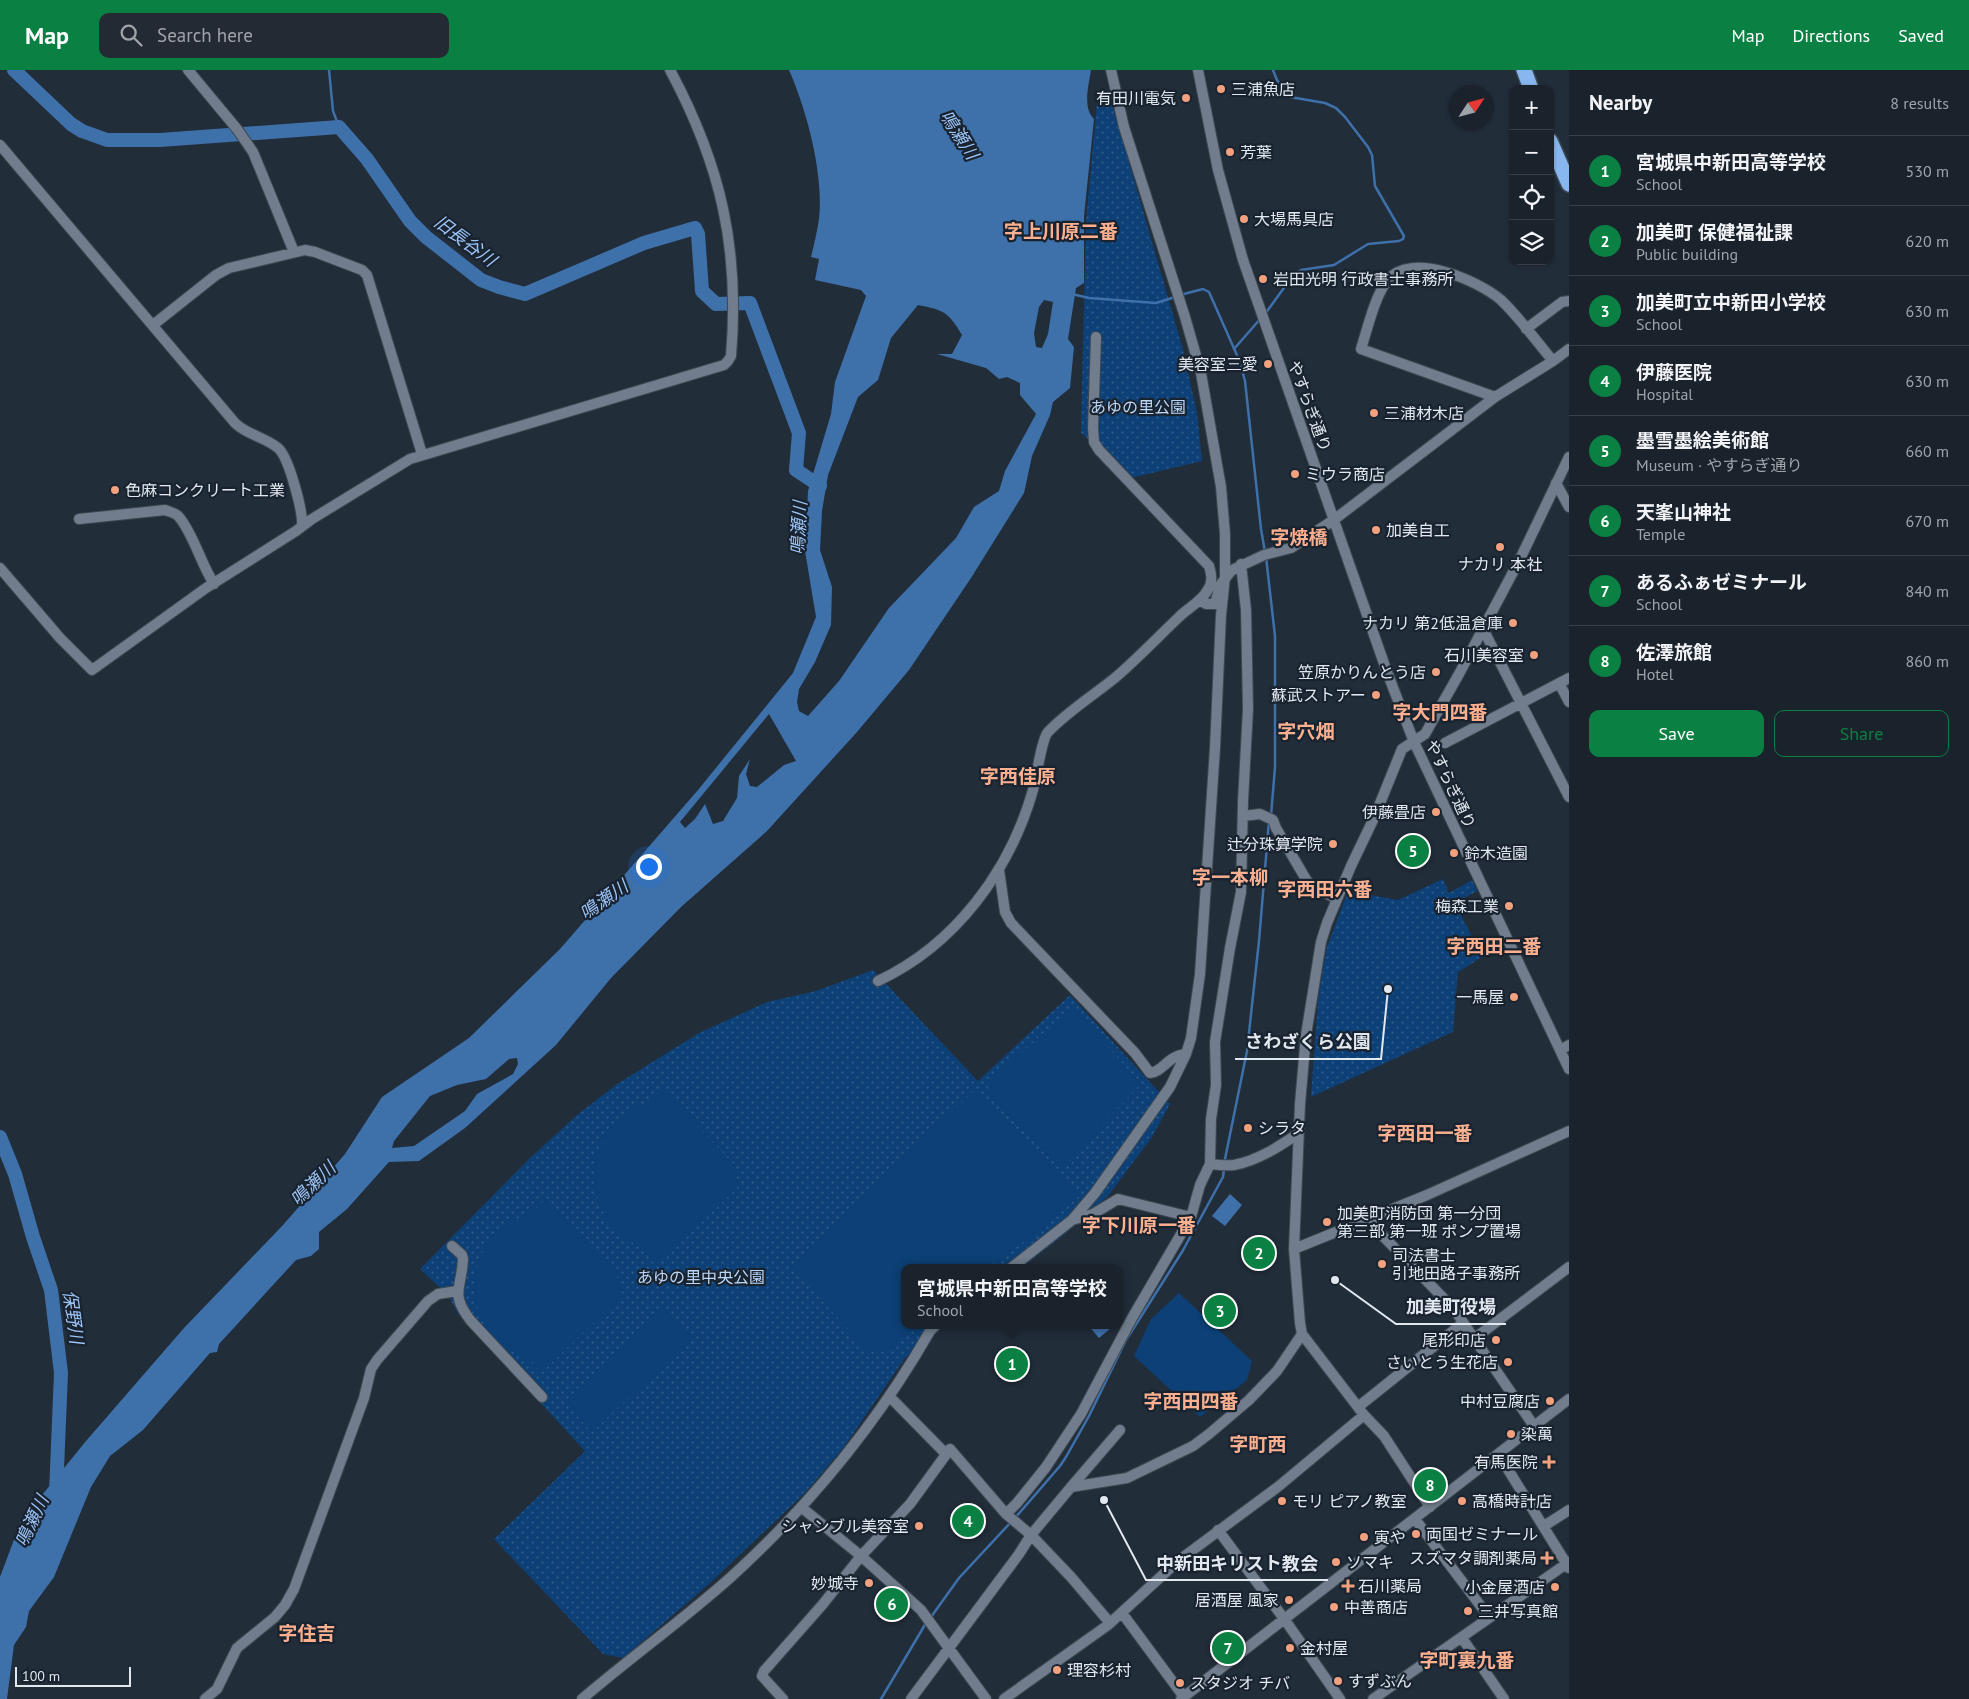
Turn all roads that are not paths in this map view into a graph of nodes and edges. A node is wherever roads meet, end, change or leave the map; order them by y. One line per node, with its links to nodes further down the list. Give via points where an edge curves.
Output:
1 (188, 70): 10 (street, via 253,152)
2 (670, 70): 18 (street, via 696,122 716,175 723,205 734,301 728,361 724,365)
3 (1111, 70): 27 (street, via 1124,127 1200,374 1221,487)
4 (1198, 70): 23 (street, やすらぎ通り, via 1232,224)
5 (1524, 70): 6 (highway)
6 (1530, 85)
7 (0, 145): 12 (street)
8 (1554, 150): 9 (highway)
9 (1569, 184)
10 (294, 252): 12 (street, via 222,271); 18 (street, via 315,252 362,270 367,275)
11 (1569, 301): 13 (street, via 1562,302)
12 (153, 325): 24 (street, via 241,429 279,449 289,470)
13 (1526, 329): 16 (street); 17 (street, via 1501,300 1438,269 1409,269 1390,277 1382,289 1361,348)
14 (1096, 337): 29 (street, via 1094,442 1209,566 1212,578)
15 (1569, 349): 16 (street)
16 (1553, 361): 17 (street)
17 (1495, 397): 23 (street)
18 (422, 454): 24 (street, via 395,467)
19 (1569, 457): 20 (street)
20 (1556, 483): 21 (street); 30 (street)
21 (1569, 507)
22 (79, 519): 28 (street, via 165,510 173,513 179,516)
23 (1335, 519): 25 (street, via 1291,548); 35 (street, やすらぎ通り)
24 (302, 525): 28 (street)
25 (1241, 564): 27 (street); 38 (street, via 1246,610 1248,709)
26 (0, 568): 28 (street, via 92,670)
27 (1225, 577): 29 (street, via 1215,604); 43 (street, via 1201,965 1194,1023)
28 (214, 584)
29 (1199, 600): 39 (street, via 1117,676 1046,734 1033,791)
30 (1483, 628): 34 (street); 35 (street, via 1425,734)
31 (1569, 678): 32 (street)
32 (1559, 684): 33 (street); 34 (street)
33 (1569, 702)
34 (1520, 703): 36 (street); 37 (street)
35 (1414, 742): 40 (street, via 1402,749); 42 (street, やすらぎ通り)
36 (1445, 743)
37 (1569, 796)
38 (1243, 816): 40 (street, via 1260,814 1273,820 1307,880); 47 (street, via 1241,892 1216,1042 1216,1085 1211,1119)
39 (999, 870): 41 (street, via 979,900 956,924 898,972); 43 (street, via 1005,912 1011,923 1150,1073 1176,1056)
40 (1337, 899): 46 (street, via 1321,942 1314,978 1305,1044)
41 (878, 981)
42 (1564, 1048): 44 (street, やすらぎ通り)
43 (1186, 1054): 50 (street, via 1176,1078 1157,1106)
44 (1569, 1069)
45 (1569, 1131): 49 (street)
46 (1299, 1133): 47 (street, via 1260,1156); 52 (street)
47 (1219, 1165): 48 (street, via 1200,1185)
48 (1191, 1218): 50 (street, via 1118,1199 1093,1214); 72 (street, via 1132,1318 1081,1414 1046,1467 1017,1503)
49 (1371, 1218): 52 (street); 56 (street, via 1379,1232 1454,1309)
50 (1072, 1220): 53 (street)
51 (452, 1246): 55 (street, via 463,1259)
52 (1294, 1249): 58 (street)
53 (1016, 1264)
54 (1569, 1266): 59 (street)
55 (457, 1290): 61 (street, via 458,1301 467,1316); 86 (street, via 438,1294 428,1301 376,1360 294,1589 275,1617 237,1648 217,1689)
56 (1463, 1323): 59 (street); 63 (street)
57 (932, 1329): 60 (street)
58 (1302, 1334): 63 (street); 68 (street, via 1277,1371 1249,1400 1193,1446 1126,1478)
59 (1475, 1338): 64 (street)
60 (889, 1396): 66 (street); 69 (street, via 836,1468)
61 (542, 1397)
62 (1569, 1399): 64 (street)
63 (1361, 1411): 70 (street, via 1384,1436); 75 (street, via 1280,1486)
64 (1534, 1426): 67 (street)
65 (1120, 1430): 68 (street)
66 (945, 1453): 72 (street, via 950,1449); 77 (street, via 910,1504)
67 (1498, 1455): 70 (street); 74 (street)
68 (1071, 1487): 76 (street)
69 (801, 1507): 77 (street); 87 (street, via 710,1596)
70 (1430, 1507): 73 (street)
71 (1569, 1510): 74 (street)
72 (1010, 1518): 76 (street)
73 (1415, 1519): 80 (street); 81 (street)
74 (1544, 1526): 78 (street)
75 (1218, 1530): 79 (street, via 1178,1561); 81 (street)
76 (1031, 1535): 82 (street, via 1072,1577); 84 (street)
77 (861, 1556): 84 (street, via 921,1610); 88 (street, via 764,1671 762,1676)
78 (1568, 1564): 80 (street)
79 (1122, 1613): 82 (street); 85 (street)
80 (1490, 1617): 83 (street)
81 (1286, 1620): 85 (street); 92 (street)
82 (1110, 1624): 91 (street)
83 (1462, 1638): 93 (street); 94 (street)
84 (949, 1649): 89 (street); 90 (street)
85 (1183, 1698)
86 (205, 1699)
87 (582, 1699)
88 (783, 1699)
89 (911, 1699)
90 (986, 1699)
91 (1004, 1699)
92 (1340, 1699)
93 (1373, 1699)
94 (1504, 1699)

